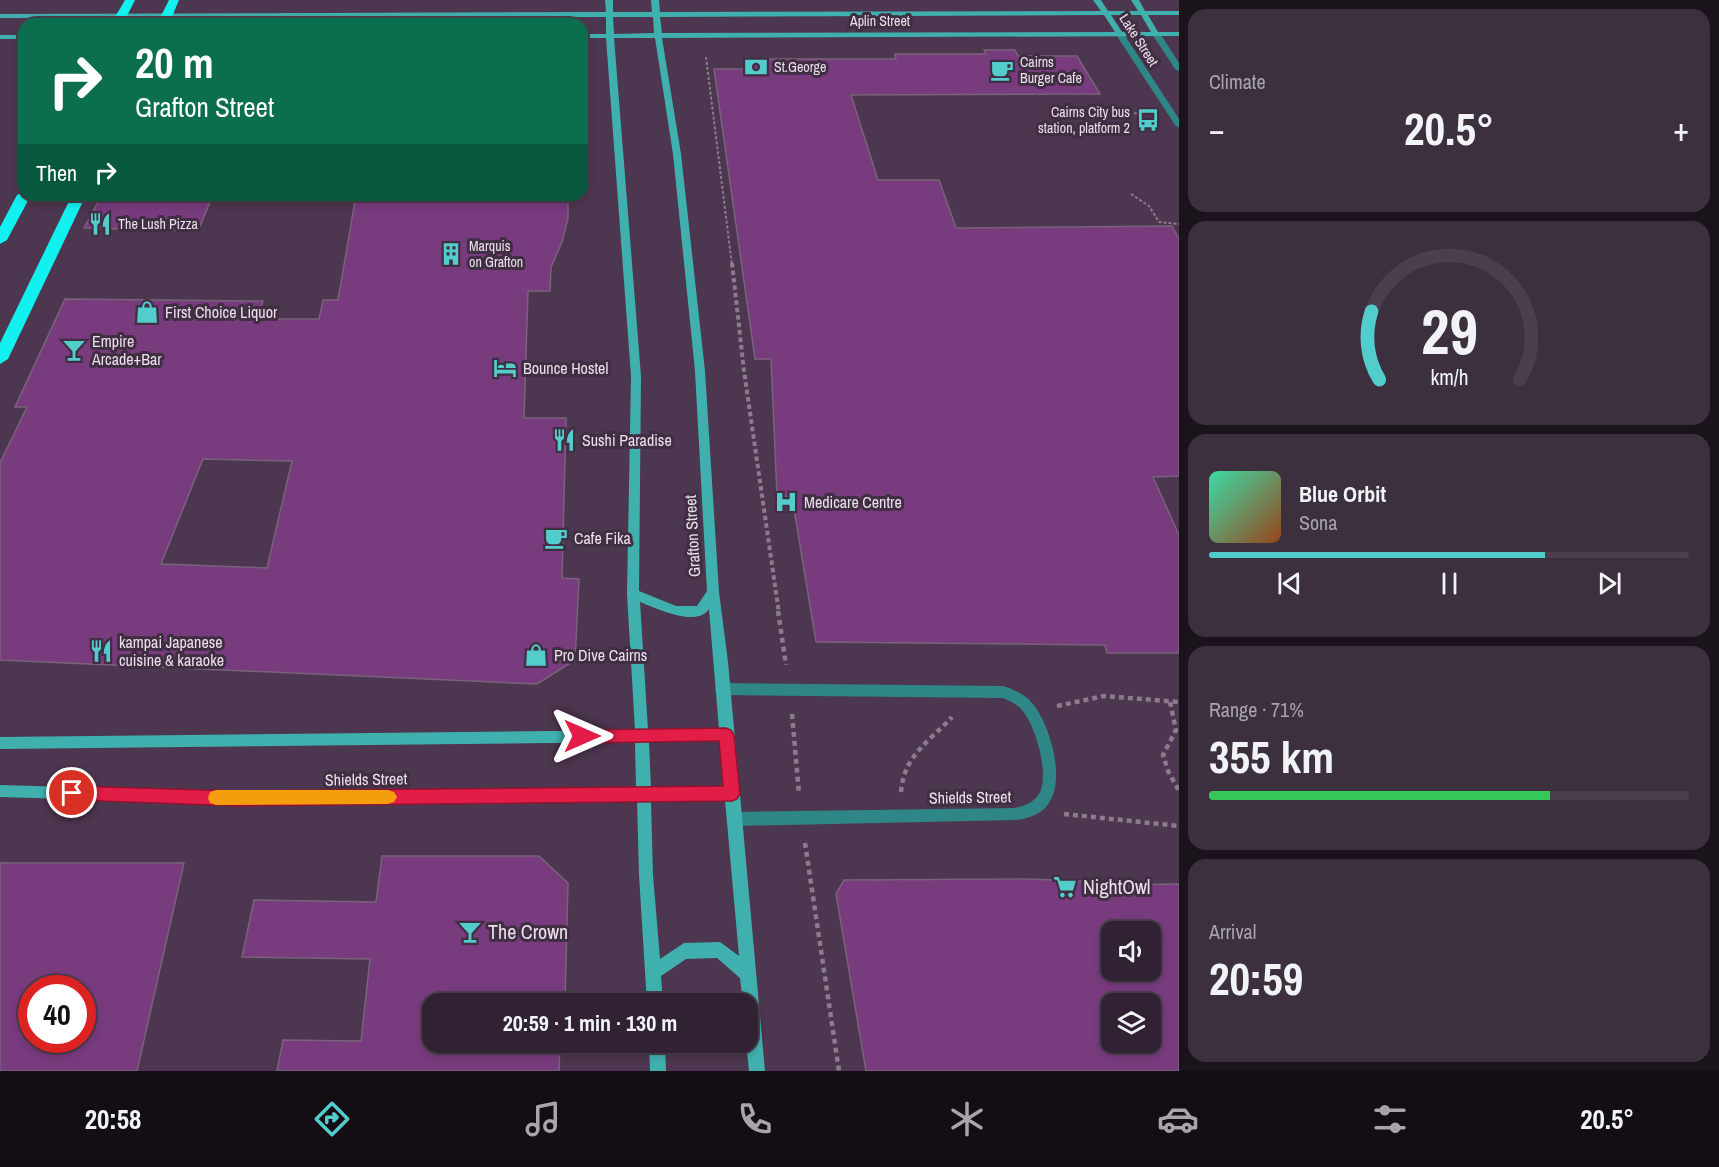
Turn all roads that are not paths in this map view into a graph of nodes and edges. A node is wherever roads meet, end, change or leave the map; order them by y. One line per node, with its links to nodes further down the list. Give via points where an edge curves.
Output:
1 (130, 0): 14 (highway)
2 (174, 0): 15 (highway)
3 (609, 0): 11 (street)
4 (655, 0): 10 (street, Grafton Street)
5 (1097, 0): 7 (street, Lake Street)
6 (1135, 0): 8 (street, Lake Street)
7 (1106, 13): 8 (street, Aplin Street); 10 (street, Aplin Street); 17 (street, Lake Street)
8 (1143, 13): 9 (street, Aplin Street); 18 (street, Lake Street)
9 (1179, 13)
10 (656, 14): 11 (street, Aplin Street); 22 (street, Grafton Street)
11 (609, 15): 16 (street, Aplin Street); 21 (street)
12 (0, 16): 13 (street, Aplin Street)
13 (60, 18)
14 (120, 18)
15 (166, 18)
16 (343, 18)
17 (1119, 33): 18 (street, Aplin Street); 22 (street, Aplin Street); 26 (street, Lake Street)
18 (1156, 34): 19 (street, Aplin Street); 25 (street, Lake Street)
19 (1179, 34)
20 (588, 36): 21 (street, Aplin Street)
21 (609, 36): 22 (street, Aplin Street); 32 (street, via 636,376)
22 (658, 36): 31 (street, Grafton Street, via 677,154 700,371)
23 (0, 37): 24 (street)
24 (18, 37)
25 (1179, 69)
26 (1179, 124)
27 (21, 201): 29 (highway)
28 (76, 201): 30 (highway)
29 (0, 240)
30 (0, 359)
31 (713, 592): 32 (street, via 701,610 675,611); 33 (street, Grafton Street)
32 (633, 594): 35 (street)
33 (722, 689): 34 (street, Grafton Street); 40 (street, Shields Street, via 995,690 1011,694 1033,711 1050,779 1040,805 1015,814)
34 (726, 735): 35 (street); 39 (street, Grafton Street)
35 (642, 736): 36 (street); 38 (street)
36 (0, 743)
37 (0, 791): 38 (street, Shields Street, via 239,798)
38 (643, 794): 39 (street, Shields Street); 41 (street)
39 (732, 794): 40 (street, Grafton Street)
40 (734, 819): 42 (street, Grafton Street)
41 (654, 972): 42 (street, via 684,951 720,950); 43 (street)
42 (748, 974): 46 (street, Grafton Street)
43 (655, 993)
44 (657, 1053): 45 (street)
45 (658, 1071)
46 (757, 1071)

